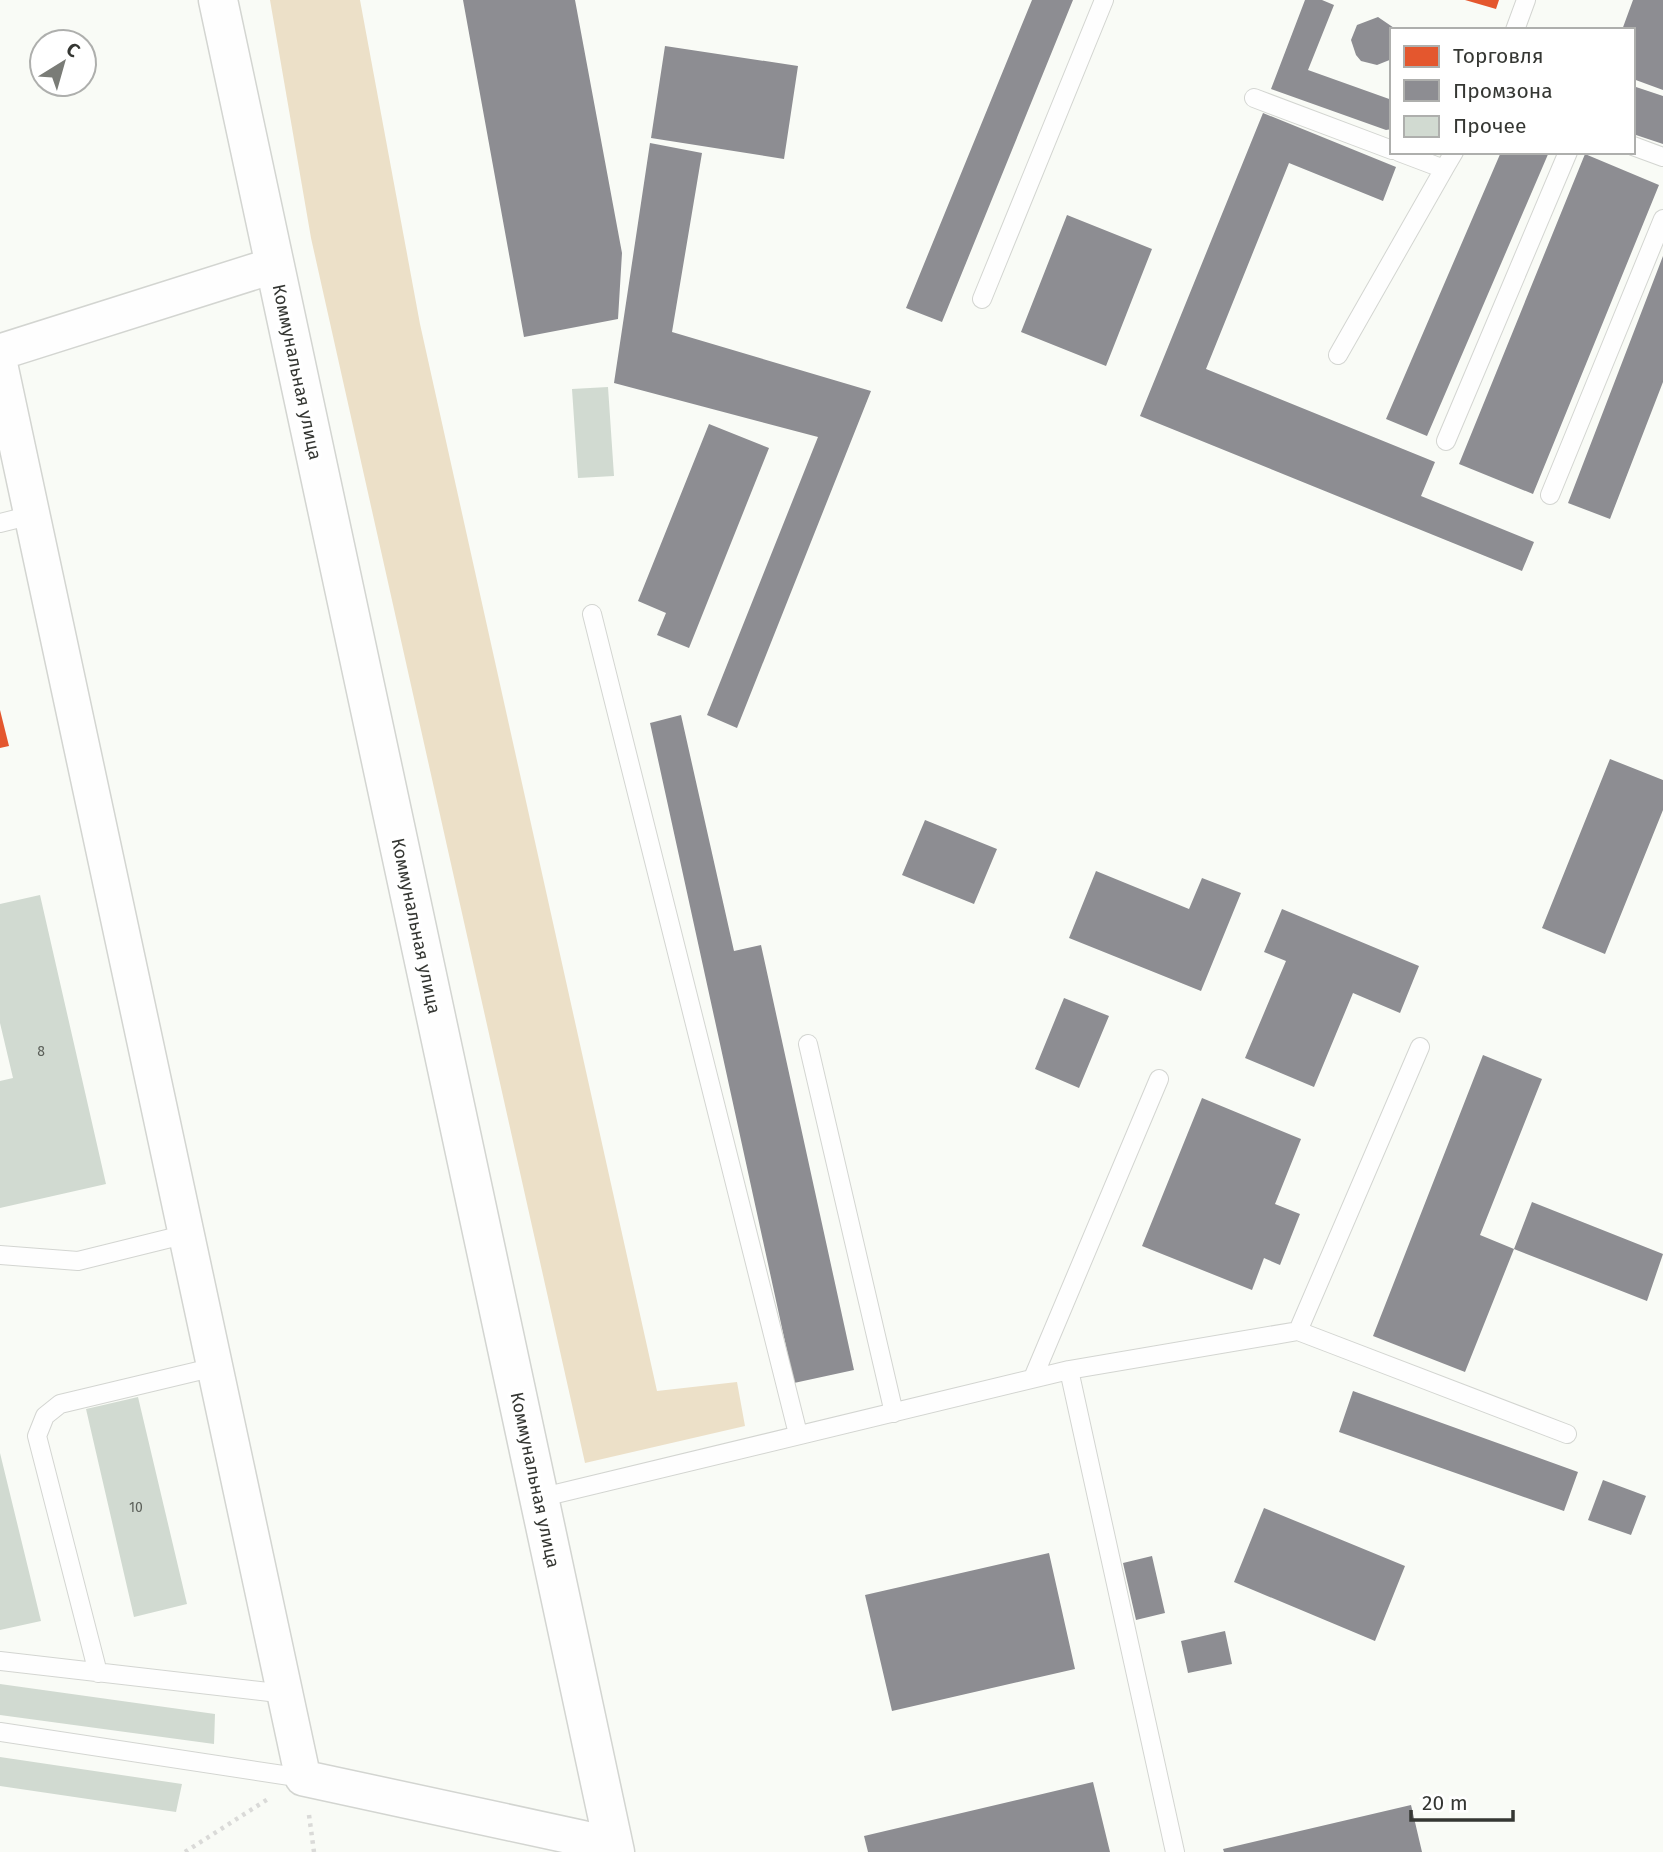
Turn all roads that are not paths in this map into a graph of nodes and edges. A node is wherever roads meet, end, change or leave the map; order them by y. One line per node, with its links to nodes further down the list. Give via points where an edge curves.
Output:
1 (218, 0): 14 (main road, Коммунальная улица)
2 (1104, 0): 15 (lane)
3 (1526, 0): 4 (lane)
4 (1515, 28)
5 (1254, 98): 7 (lane)
6 (1635, 147): 11 (lane)
7 (1390, 148)
8 (1404, 154): 12 (lane)
9 (1453, 154): 12 (lane)
10 (1567, 154): 19 (lane)
11 (1663, 157)
12 (1444, 169): 17 (lane)
13 (1663, 219): 20 (lane)
14 (275, 265): 16 (street); 35 (main road, Коммунальная улица)
15 (982, 299)
16 (0, 352)
17 (1338, 355)
18 (0, 366): 21 (street)
19 (1446, 440)
20 (1550, 495)
21 (16, 519): 26 (street)
22 (592, 614): 33 (lane)
23 (807, 1044): 32 (lane)
24 (1420, 1047): 28 (lane)
25 (1158, 1079): 31 (lane)
26 (187, 1234): 27 (lane, via 78,1261); 29 (street)
27 (0, 1255)
28 (1297, 1331): 30 (lane); 34 (lane)
29 (215, 1367): 37 (lane, via 60,1404 45,1416 37,1436); 38 (street)
30 (1069, 1370): 31 (lane); 42 (lane)
31 (1033, 1378): 32 (lane)
32 (894, 1413): 33 (lane)
33 (798, 1434): 35 (lane)
34 (1567, 1434)
35 (539, 1498): 41 (main road, Коммунальная улица)
36 (0, 1661): 37 (lane)
37 (98, 1673): 38 (lane)
38 (286, 1694): 40 (street)
39 (0, 1732): 40 (lane)
40 (303, 1778): 41 (street)
41 (614, 1848)
42 (1175, 1852)

